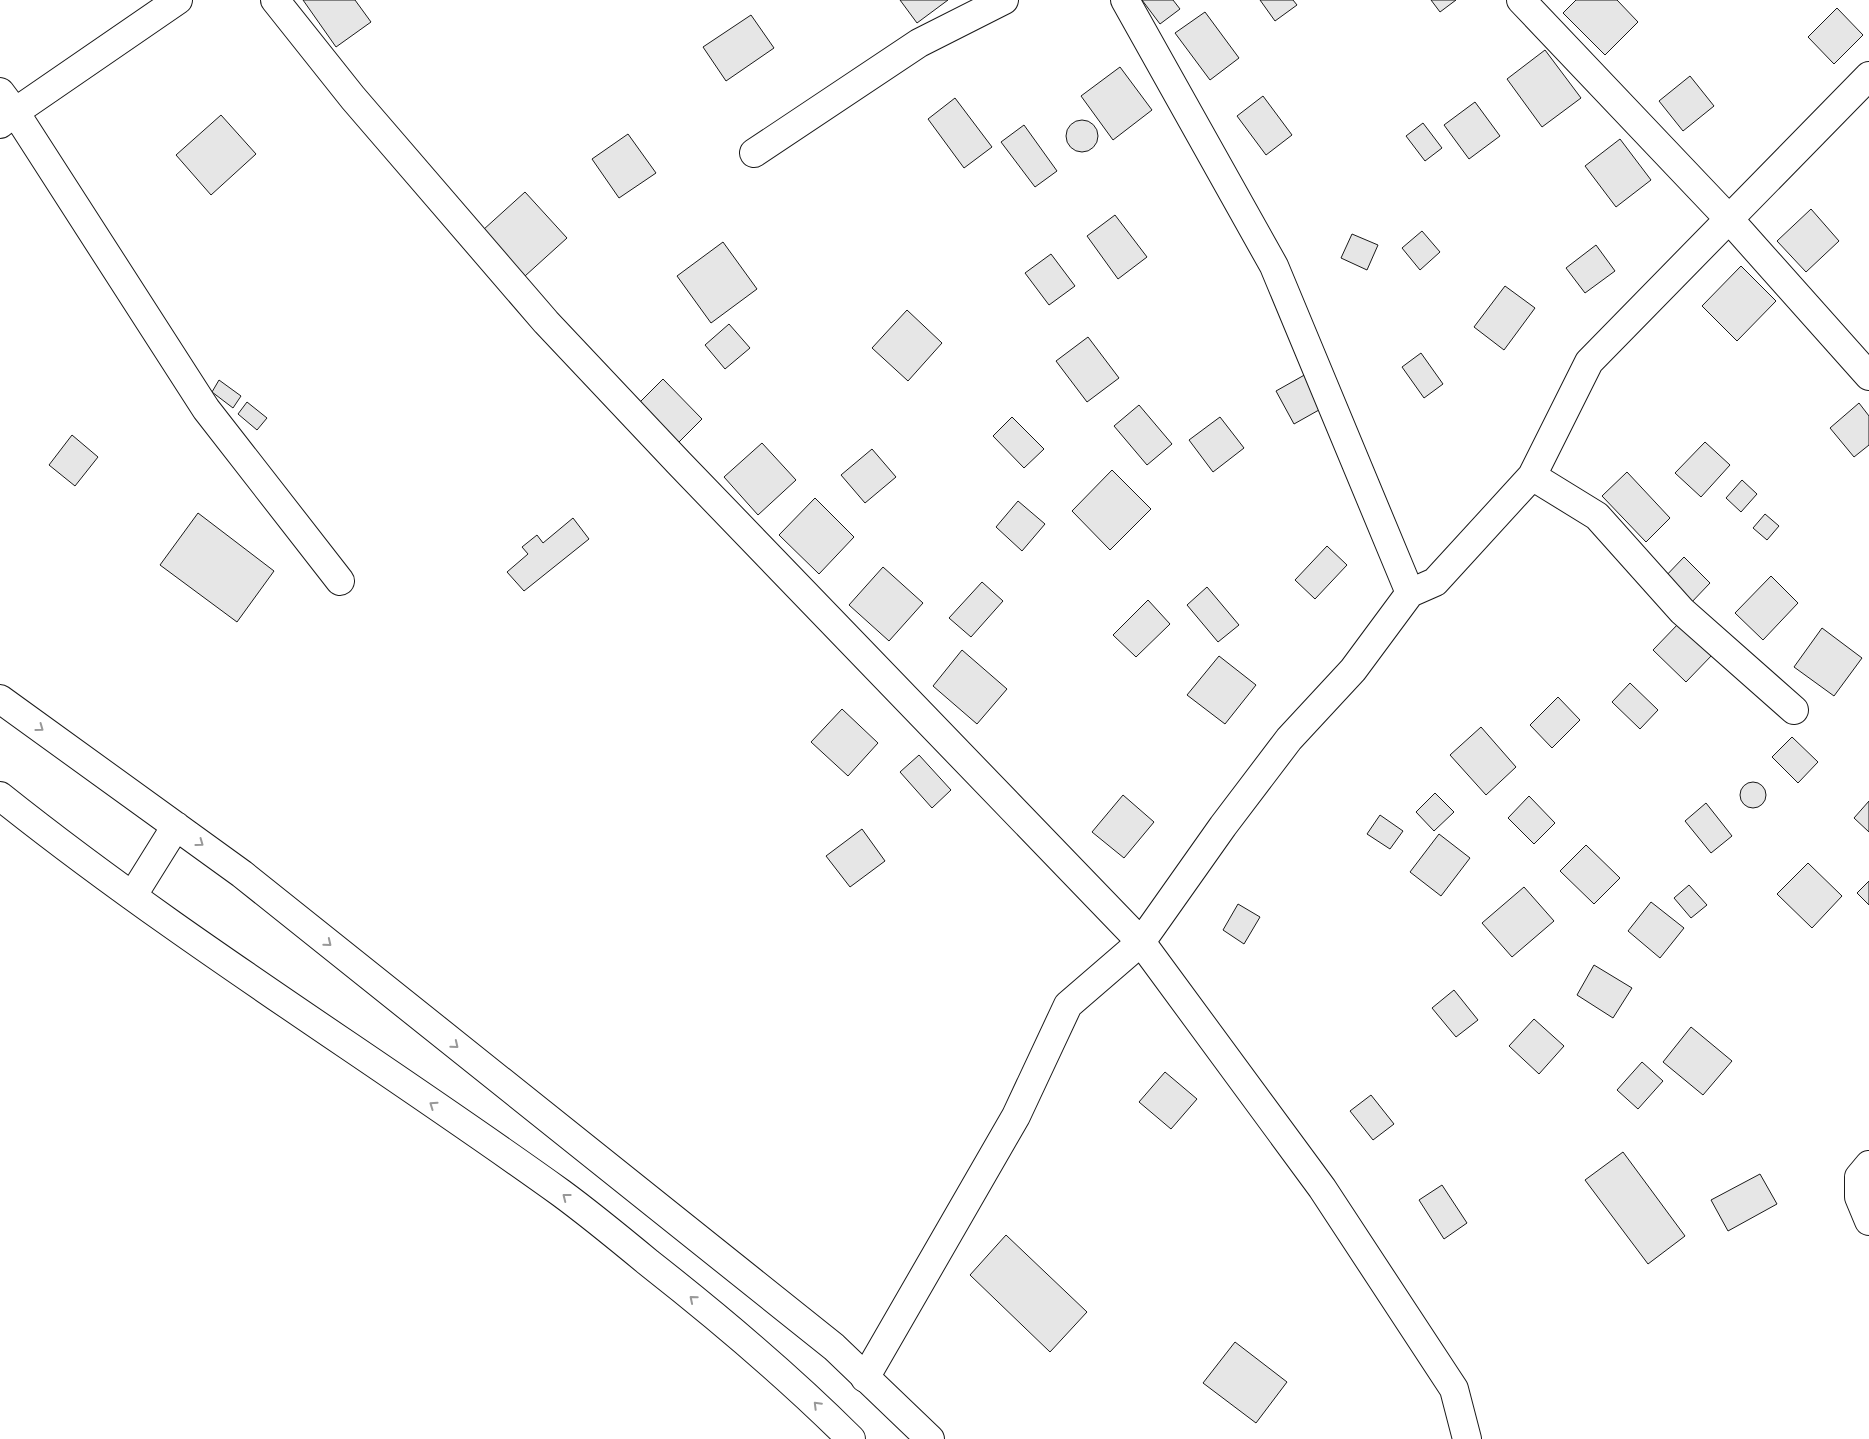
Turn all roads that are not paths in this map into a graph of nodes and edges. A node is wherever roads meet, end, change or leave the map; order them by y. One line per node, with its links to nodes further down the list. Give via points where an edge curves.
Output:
1 (178, 0): 7 (street)
2 (275, 0): 19 (street, via 353,98 546,322)
3 (1004, 0): 8 (street, via 919,43)
4 (1125, 0): 13 (street, via 1274,266)
5 (1521, 0): 9 (street)
6 (1869, 76): 9 (street)
7 (5, 109): 12 (street, via 206,409)
8 (754, 153)
9 (1729, 219): 10 (street); 11 (street, via 1589,362)
10 (1869, 376)
11 (1532, 476): 13 (street, via 1435,582); 15 (street, via 1597,516 1682,611)
12 (340, 581)
13 (1410, 593): 19 (street, via 1353,670 1289,738)
14 (0, 699): 17 (street, one-way to 17)
15 (1794, 710)
16 (0, 796): 18 (street)
17 (176, 826): 18 (street); 22 (street, one-way to 22, via 242,874 834,1347)
18 (133, 895): 23 (street, one-way to 18, via 808,1396 686,1292 562,1194)
19 (1140, 942): 22 (street, via 1068,1005 1016,1116); 25 (street, via 1322,1188 1454,1389)
20 (1869, 1165): 21 (street, via 1859,1177 1858,1197)
21 (1869, 1221)
22 (866, 1378): 24 (street)
23 (851, 1439)
24 (930, 1439)
25 (1467, 1439)

